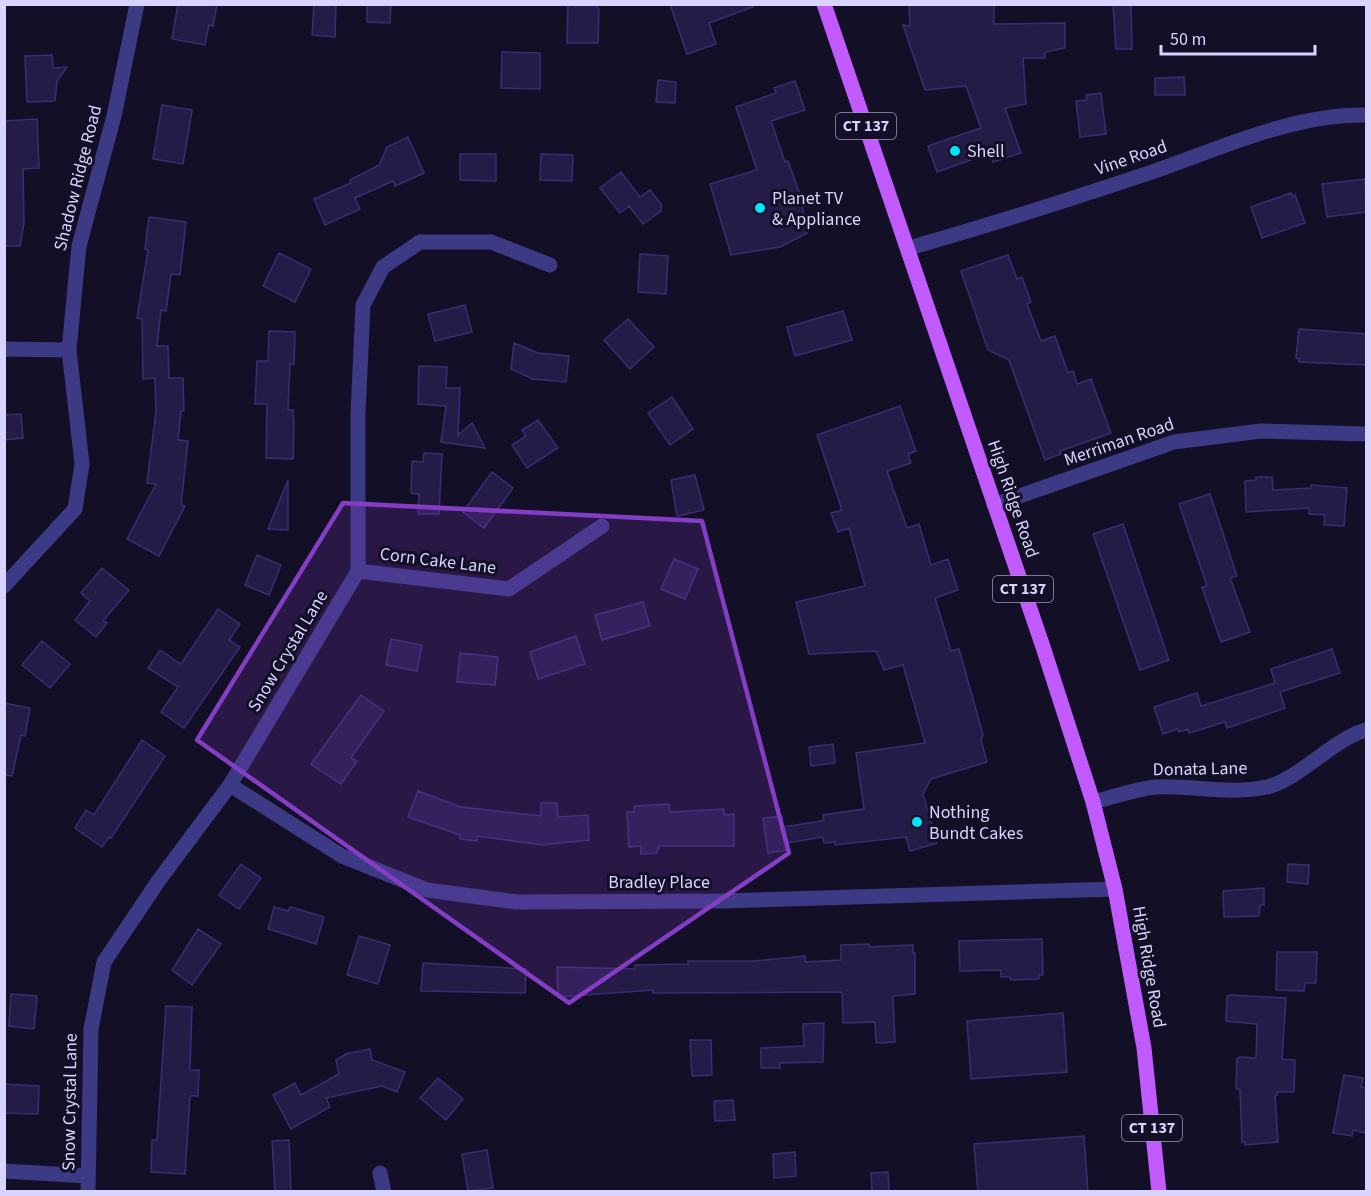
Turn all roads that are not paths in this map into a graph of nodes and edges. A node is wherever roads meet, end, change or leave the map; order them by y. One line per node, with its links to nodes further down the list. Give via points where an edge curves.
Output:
1 (137, 4): 7 (street, Shadow Ridge Road, via 114,116 79,246)
2 (824, 4): 4 (main road, High Ridge Road / CT 137)
3 (1366, 115): 4 (street, Vine Road, via 1336,115 1275,129 1024,216)
4 (909, 248): 9 (main road, High Ridge Road / CT 137)
5 (550, 265): 11 (street, via 491,242 420,242 383,267 363,304)
6 (4, 349): 7 (street)
7 (69, 350): 12 (street, Shadow Ridge Road, via 82,464 75,509)
8 (1366, 434): 9 (street, Merriman Road, via 1261,430 1174,442)
9 (994, 505): 15 (main road, High Ridge Road / CT 137)
10 (602, 526): 11 (street, Corn Cake Lane, via 509,589)
11 (358, 571): 14 (street, Snow Crystal Lane)
12 (4, 586)
13 (1366, 730): 15 (street, Donata Lane, via 1354,733 1310,764 1269,786 1226,791 1155,787)
14 (230, 785): 16 (street, Bradley Place, via 342,856 427,890 516,902 723,901); 19 (street, Snow Crystal Lane, via 104,962 91,1029)
15 (1093, 802): 16 (main road, High Ridge Road / CT 137)
16 (1115, 889): 21 (main road, High Ridge Road / CT 137, via 1144,1048)
17 (4, 1171): 19 (street)
18 (380, 1173): 20 (street)
19 (88, 1184)
20 (384, 1191)
21 (1159, 1191)

